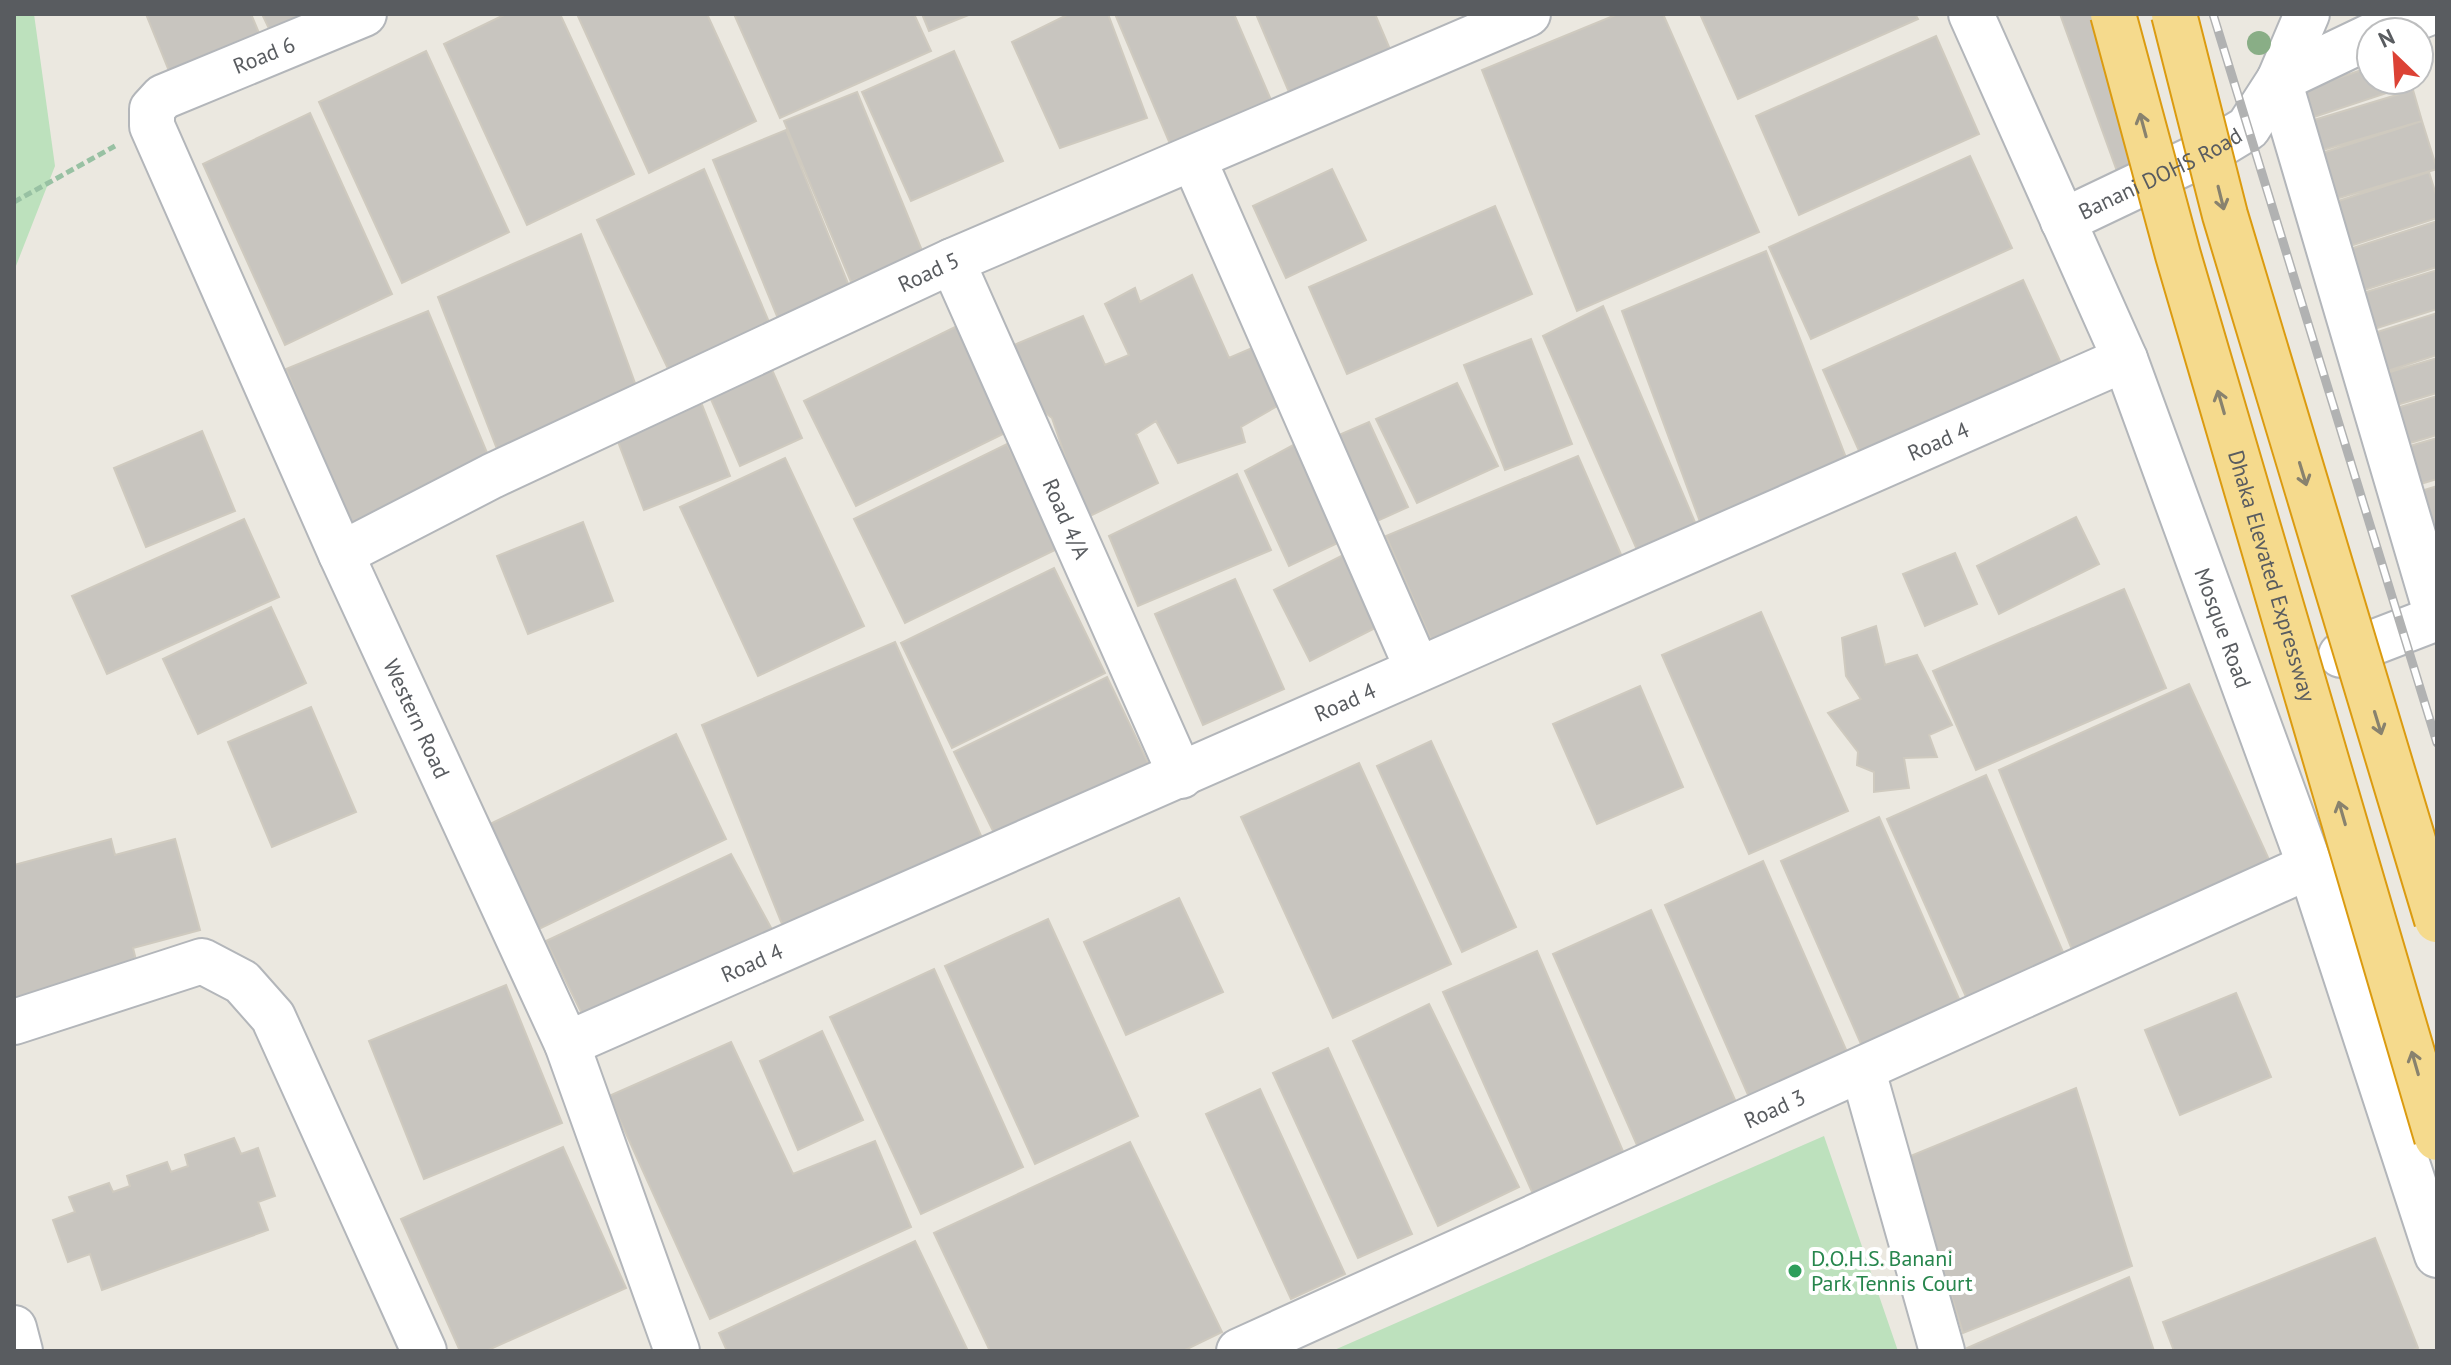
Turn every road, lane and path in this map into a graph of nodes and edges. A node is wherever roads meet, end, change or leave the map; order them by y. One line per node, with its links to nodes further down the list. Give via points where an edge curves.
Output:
1 (364, 14): 9 (street, Road 6)
2 (1528, 14): 10 (street, Road 5)
3 (1971, 14): 12 (street, Mosque Road)
4 (2113, 14): 25 (highway, Dhaka Elevated Expressway, one-way to 4, bridge, via 2178,255)
5 (2174, 14): 21 (highway, one-way to 21, bridge, via 2225,215)
6 (2307, 14): 8 (street, Banani DOHS Road)
7 (2355, 44): 8 (street)
8 (2279, 80): 12 (street, Banani DOHS Road, via 2248,128); 16 (street)
9 (157, 112): 11 (path); 15 (street, Western Road)
10 (1194, 160): 13 (street, Road 5); 18 (street)
11 (14, 202)
12 (2063, 221): 14 (street, Mosque Road)
13 (952, 261): 15 (street, Road 5, via 492,476); 19 (street, Road 4/A)
14 (2125, 359): 18 (street, Road 4); 20 (street, Mosque Road)
15 (341, 554): 23 (street, Western Road)
16 (2437, 617): 17 (street)
17 (2341, 655)
18 (1417, 668): 19 (street, Road 4)
19 (1181, 776): 23 (street, Road 4)
20 (2310, 866): 24 (street, Road 3); 26 (street, Mosque Road)
21 (2437, 920)
22 (14, 1022): 29 (street, via 202,961 242,982 273,1017)
23 (567, 1044): 30 (street, Western Road)
24 (1863, 1071): 31 (street, Road 3); 32 (street)
25 (2437, 1138)
26 (2437, 1255)
27 (14, 1328): 28 (street)
28 (20, 1351)
29 (424, 1351)
30 (677, 1351)
31 (1239, 1351)
32 (1942, 1351)

